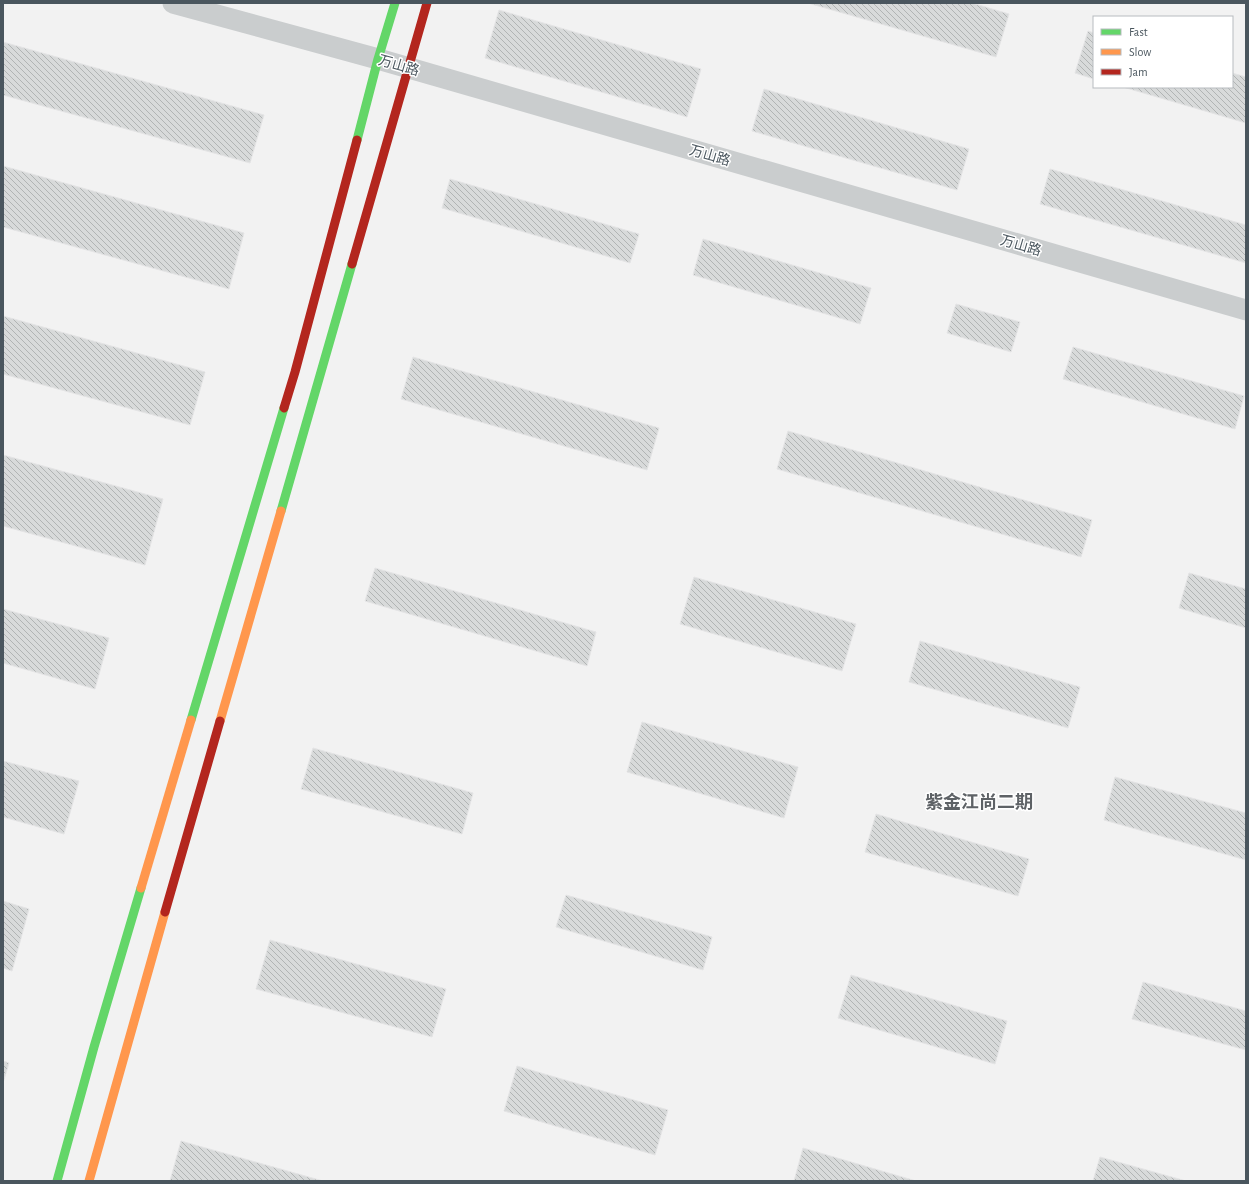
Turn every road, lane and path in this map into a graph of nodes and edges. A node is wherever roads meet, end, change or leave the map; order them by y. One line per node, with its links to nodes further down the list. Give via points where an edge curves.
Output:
1 (173, 3): 4 (street, 万山路)
2 (394, 3): 4 (street)
3 (427, 3): 5 (street)
4 (378, 59): 5 (street, 万山路); 7 (street, via 295,372 94,1047)
5 (408, 68): 6 (street, 万山路); 8 (street)
6 (1246, 310)
7 (57, 1181)
8 (89, 1181)

